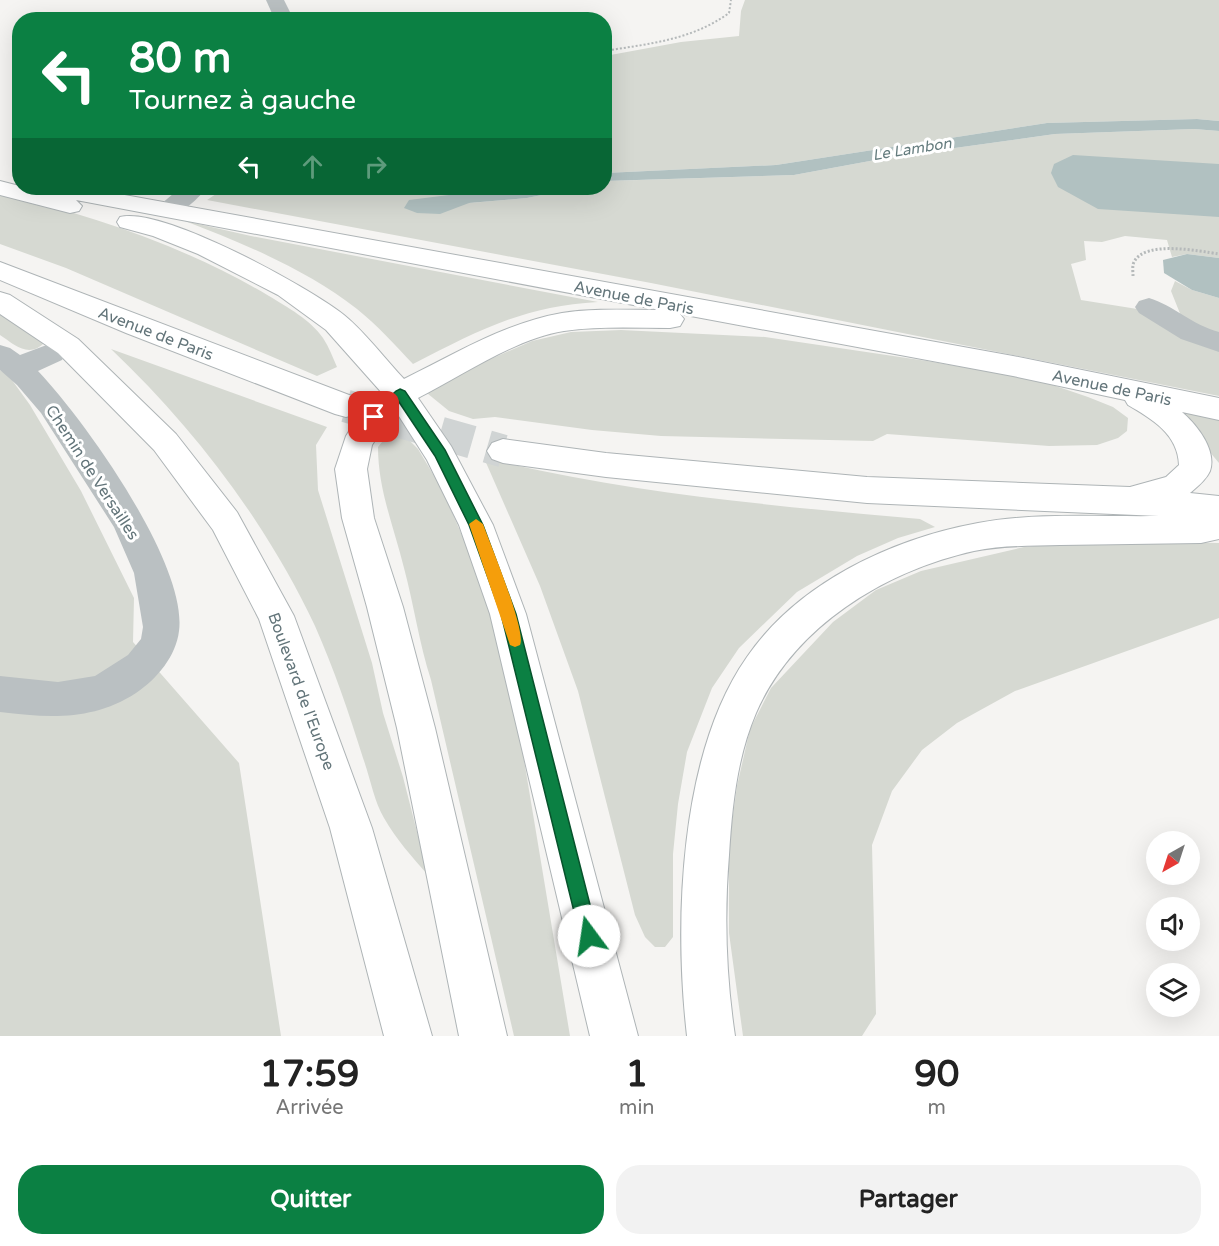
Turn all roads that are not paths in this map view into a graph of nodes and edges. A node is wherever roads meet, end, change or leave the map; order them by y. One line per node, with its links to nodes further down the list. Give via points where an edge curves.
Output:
1 (26, 195): 13 (main road, via 162,231 207,248 287,289 336,323)
2 (86, 195): 4 (main road, Avenue de Paris)
3 (185, 195): 4 (street)
4 (166, 210): 8 (main road, Avenue de Paris)
5 (0, 270): 14 (main road, Avenue de Paris)
6 (0, 301): 21 (main road, Boulevard de l'Europe, via 68,346 165,442 225,521 276,616 351,828)
7 (1149, 307): 9 (street, via 1173,325)
8 (762, 321): 12 (main road, Avenue de Paris, via 1013,366); 13 (main road, via 564,322 512,337)
9 (1219, 342)
10 (52, 353): 11 (street)
11 (9, 361): 20 (street, Chemin de Versailles, via 58,414 145,553 158,598 161,631 152,654 134,674 106,689 79,698 54,700)
12 (1129, 392): 15 (main road, Avenue de Paris); 17 (main road, via 1180,429 1193,448 1195,469 1176,487)
13 (400, 394): 22 (main road, via 374,417 357,444 351,469 358,518 416,728); 23 (main road, via 440,454 476,525 508,614)
14 (345, 406)
15 (1219, 409)
16 (503, 451): 17 (main road, via 867,490)
17 (1128, 501): 18 (main road)
18 (1219, 509)
19 (1219, 525): 24 (main road, via 1202,529 1032,532 977,537 933,547 876,570 830,598 793,630 760,668 746,692 722,755 710,820 704,896 704,989)
20 (0, 694)
21 (408, 1036)
22 (483, 1036)
23 (614, 1036)
24 (711, 1036)

